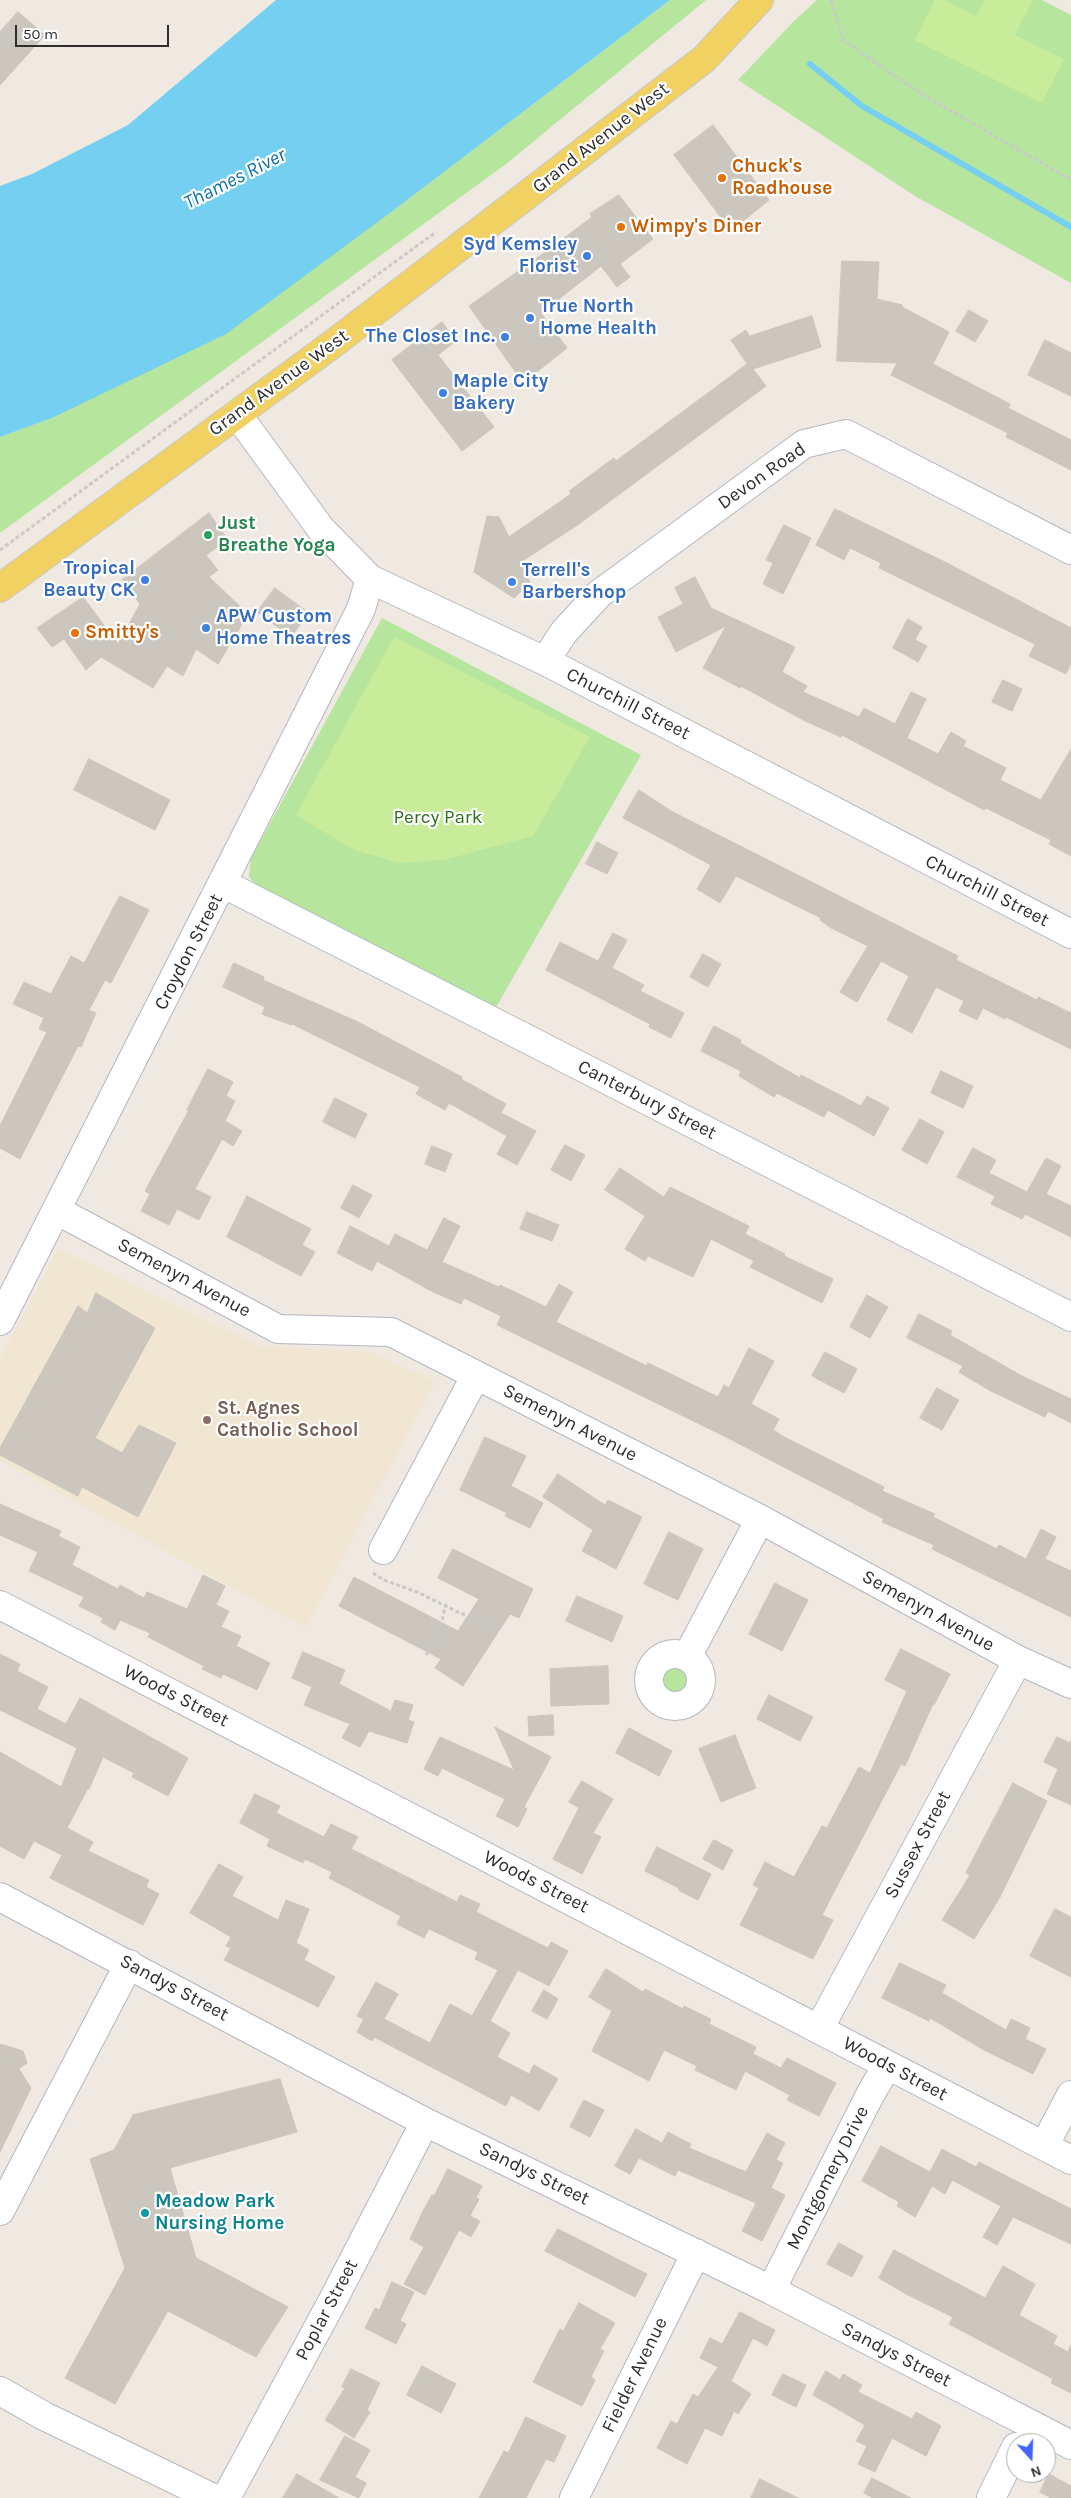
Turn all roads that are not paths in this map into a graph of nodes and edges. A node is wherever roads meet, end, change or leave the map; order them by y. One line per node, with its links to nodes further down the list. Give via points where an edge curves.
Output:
1 (760, 0): 2 (main road, Grand Avenue West, via 704,59 334,343)
2 (236, 414): 4 (street, Churchill Street, via 321,529); 5 (main road, Grand Avenue West)
3 (1071, 550): 6 (street, Devon Road, via 846,434 804,444 599,594 564,632)
4 (370, 579): 6 (street, Churchill Street); 7 (street, Croydon Street, via 362,610)
5 (0, 588)
6 (545, 661): 8 (street, Churchill Street)
7 (224, 884): 9 (street, Croydon Street); 10 (street, Canterbury Street)
8 (1071, 934)
9 (56, 1210): 11 (street, Croydon Street); 12 (street, Semenyn Avenue, via 278,1329 391,1332)
10 (1071, 1317)
11 (0, 1321)
12 (476, 1375): 13 (street, Semenyn Avenue); 14 (street)
13 (760, 1519): 16 (street); 17 (street, Semenyn Avenue)
14 (383, 1550)
15 (0, 1605): 21 (street, Woods Street)
16 (688, 1657)
17 (1018, 1660): 18 (street, Semenyn Avenue); 21 (street, Sussex Street)
18 (1071, 1684)
19 (0, 1897): 20 (street, Sandys Street)
20 (129, 1964): 24 (street, Sandys Street); 27 (street)
21 (819, 2029): 22 (street, Woods Street)
22 (887, 2066): 25 (street, Woods Street); 29 (street, Montgomery Drive)
23 (1071, 2095): 25 (street)
24 (425, 2122): 28 (street, Sandys Street); 35 (street, Poplar Street)
25 (1044, 2146): 26 (street, Woods Street)
26 (1071, 2160)
27 (0, 2211)
28 (696, 2253): 29 (street, Sandys Street); 36 (street, Fielder Avenue)
29 (771, 2290): 31 (street, Sandys Street)
30 (0, 2391): 34 (street, via 44,2416)
31 (1022, 2432): 32 (street, Sandys Street)
32 (1071, 2445)
33 (1006, 2467): 37 (street)
34 (213, 2498)
35 (226, 2498)
36 (574, 2498)
37 (991, 2498)

